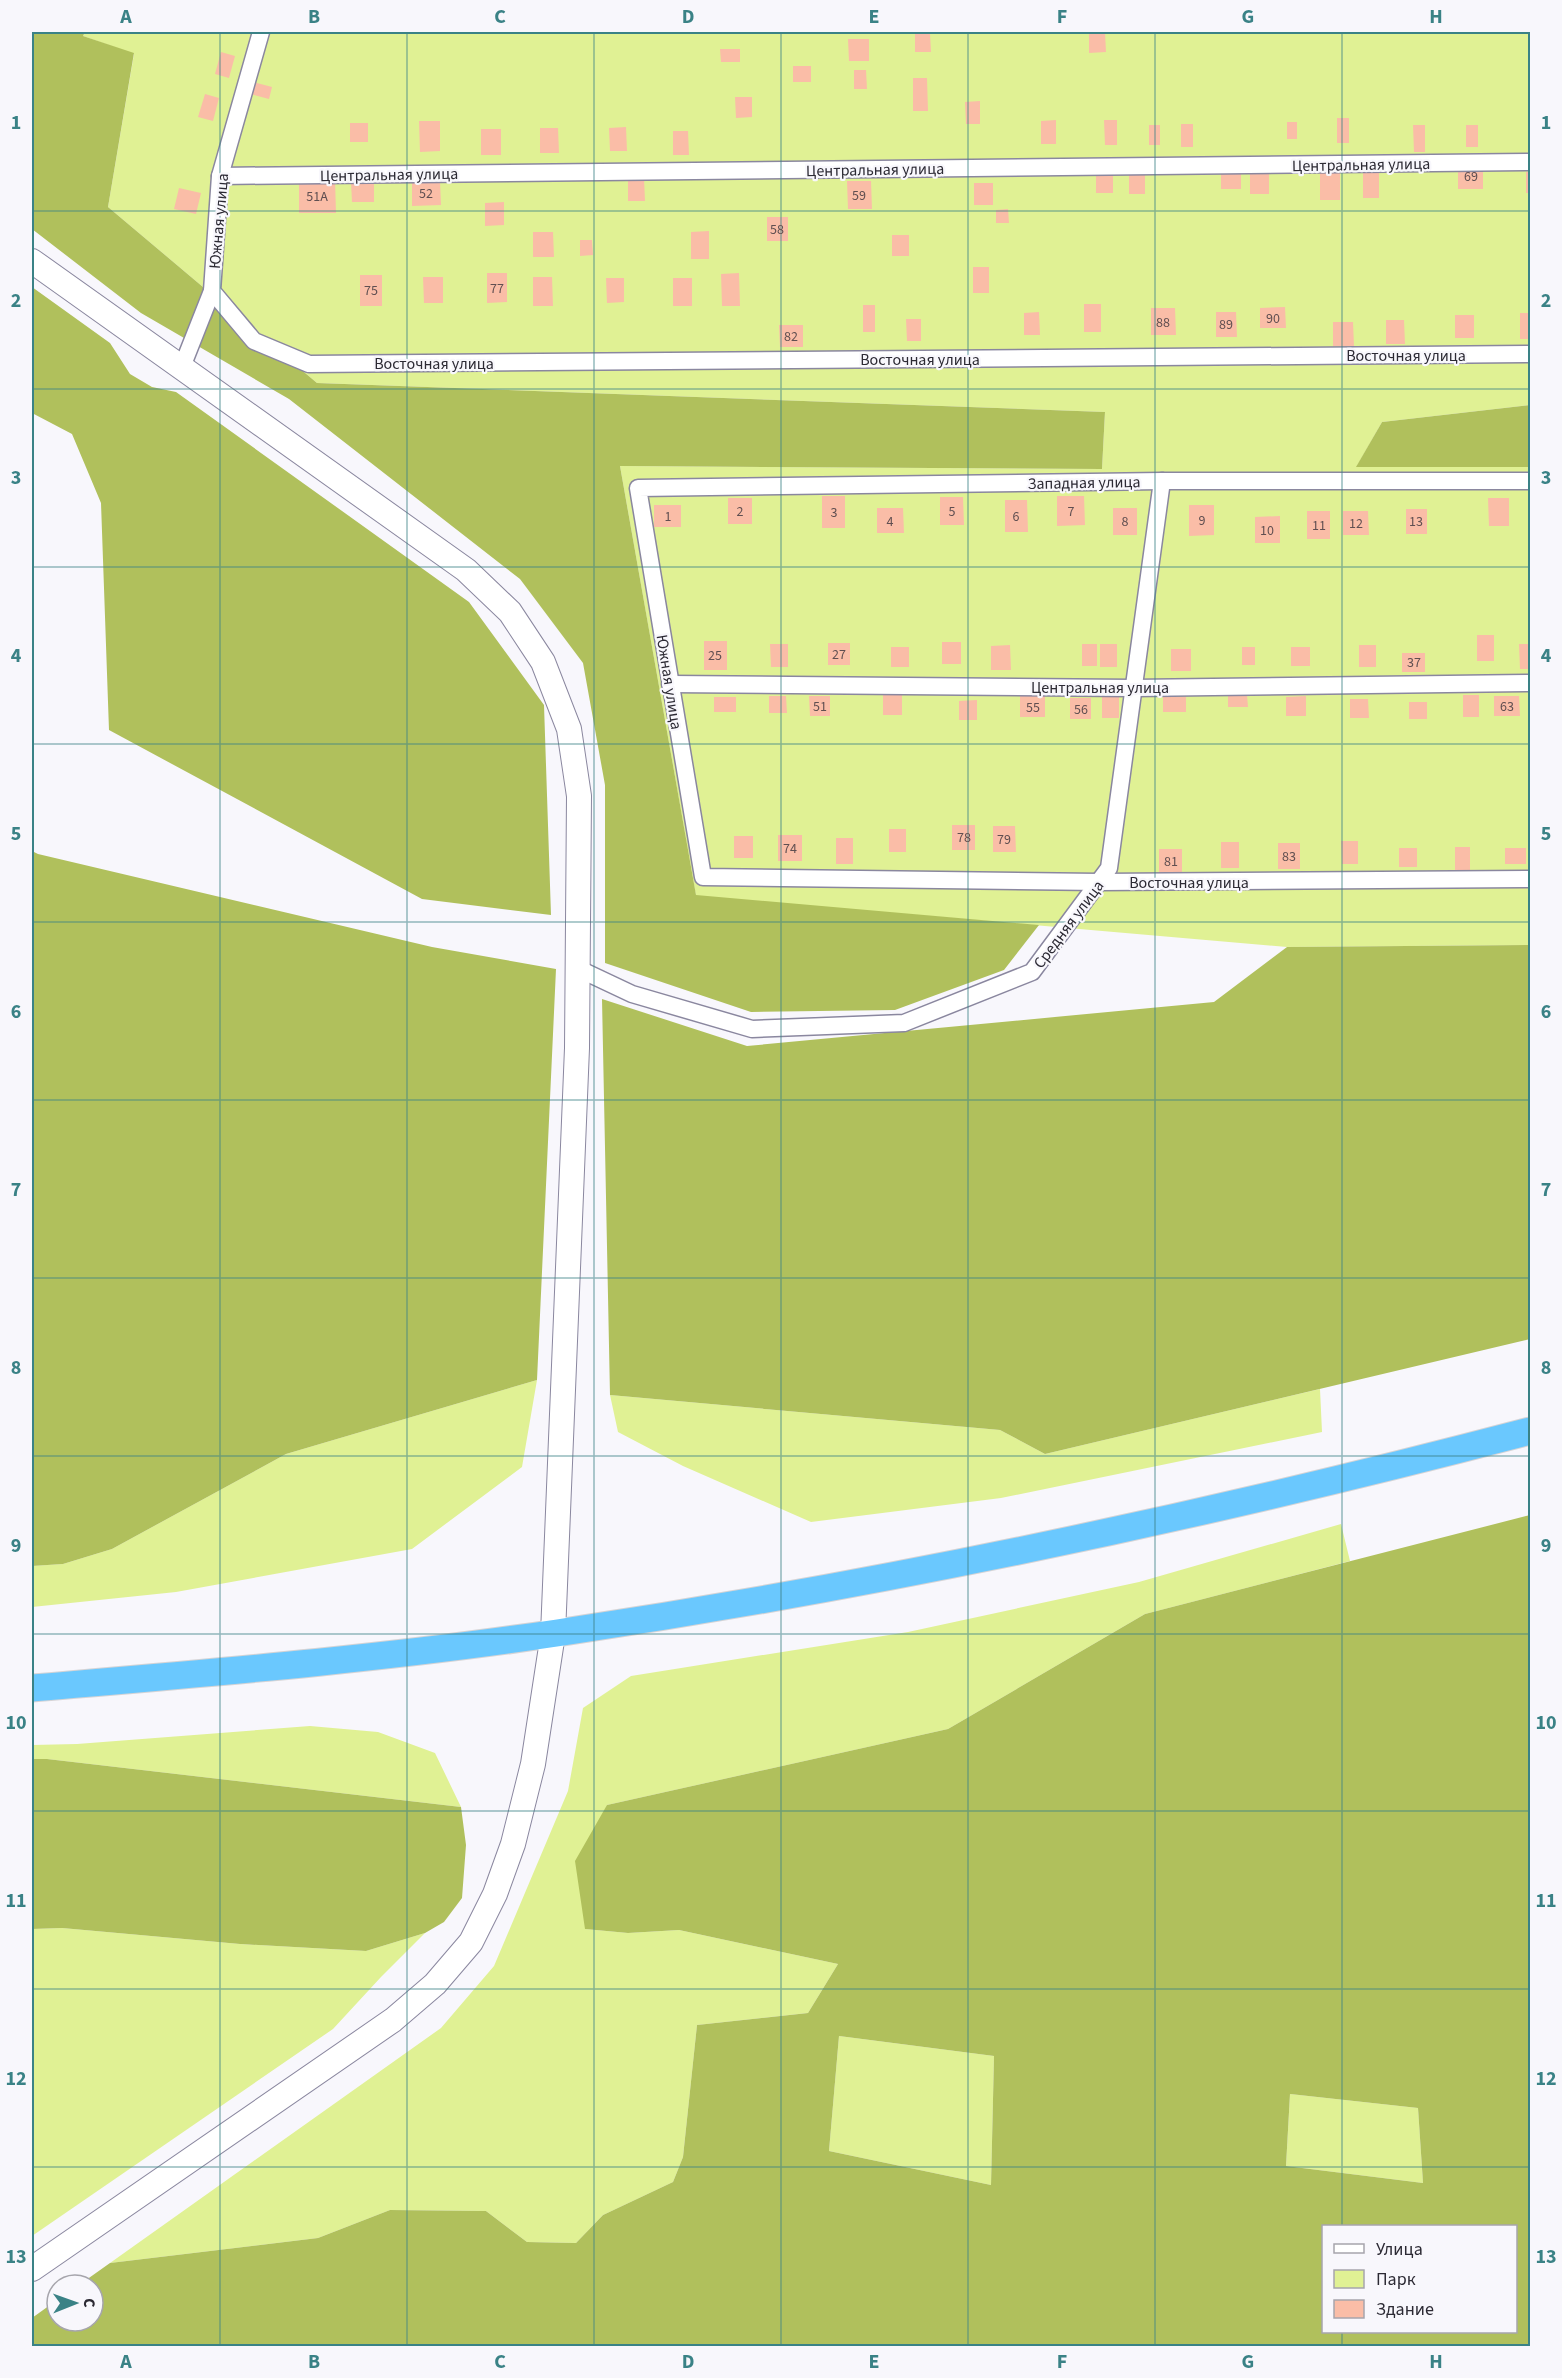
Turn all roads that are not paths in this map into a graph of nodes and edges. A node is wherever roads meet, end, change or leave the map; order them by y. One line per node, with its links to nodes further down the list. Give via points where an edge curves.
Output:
1 (261, 32): 3 (street, Южная улица)
2 (1530, 162): 3 (street, Центральная улица)
3 (220, 176): 5 (street, Южная улица)
4 (32, 261): 8 (main road)
5 (212, 291): 7 (street, Южная улица, via 254,341); 8 (street)
6 (1530, 354): 7 (street, Восточная улица)
7 (309, 364)
8 (182, 366): 18 (main road, via 466,570 510,612 543,662 569,729 579,796)
9 (1162, 481): 10 (street, Западная улица); 11 (street, Западная улица); 14 (street, Средняя улица)
10 (1530, 481)
11 (639, 488): 13 (street, Южная улица)
12 (1530, 683): 14 (street, Центральная улица)
13 (670, 684): 14 (street, Центральная улица); 15 (street, Южная улица)
14 (1134, 688): 17 (street, Средняя улица, via 1109,867)
15 (703, 877): 17 (street, Восточная улица)
16 (1530, 879): 17 (street, Восточная улица)
17 (1100, 882): 18 (street, Средняя улица, via 1032,972 904,1023 752,1029 632,994)
18 (579, 969): 20 (main road)
19 (1530, 1431): 20 (highway, via 1308,1488 1067,1542 728,1606)
20 (553, 1634): 21 (highway, via 326,1662); 22 (main road, via 534,1764 513,1844 495,1894 471,1942 435,1984 393,2020)
21 (32, 1688)
22 (32, 2269)

